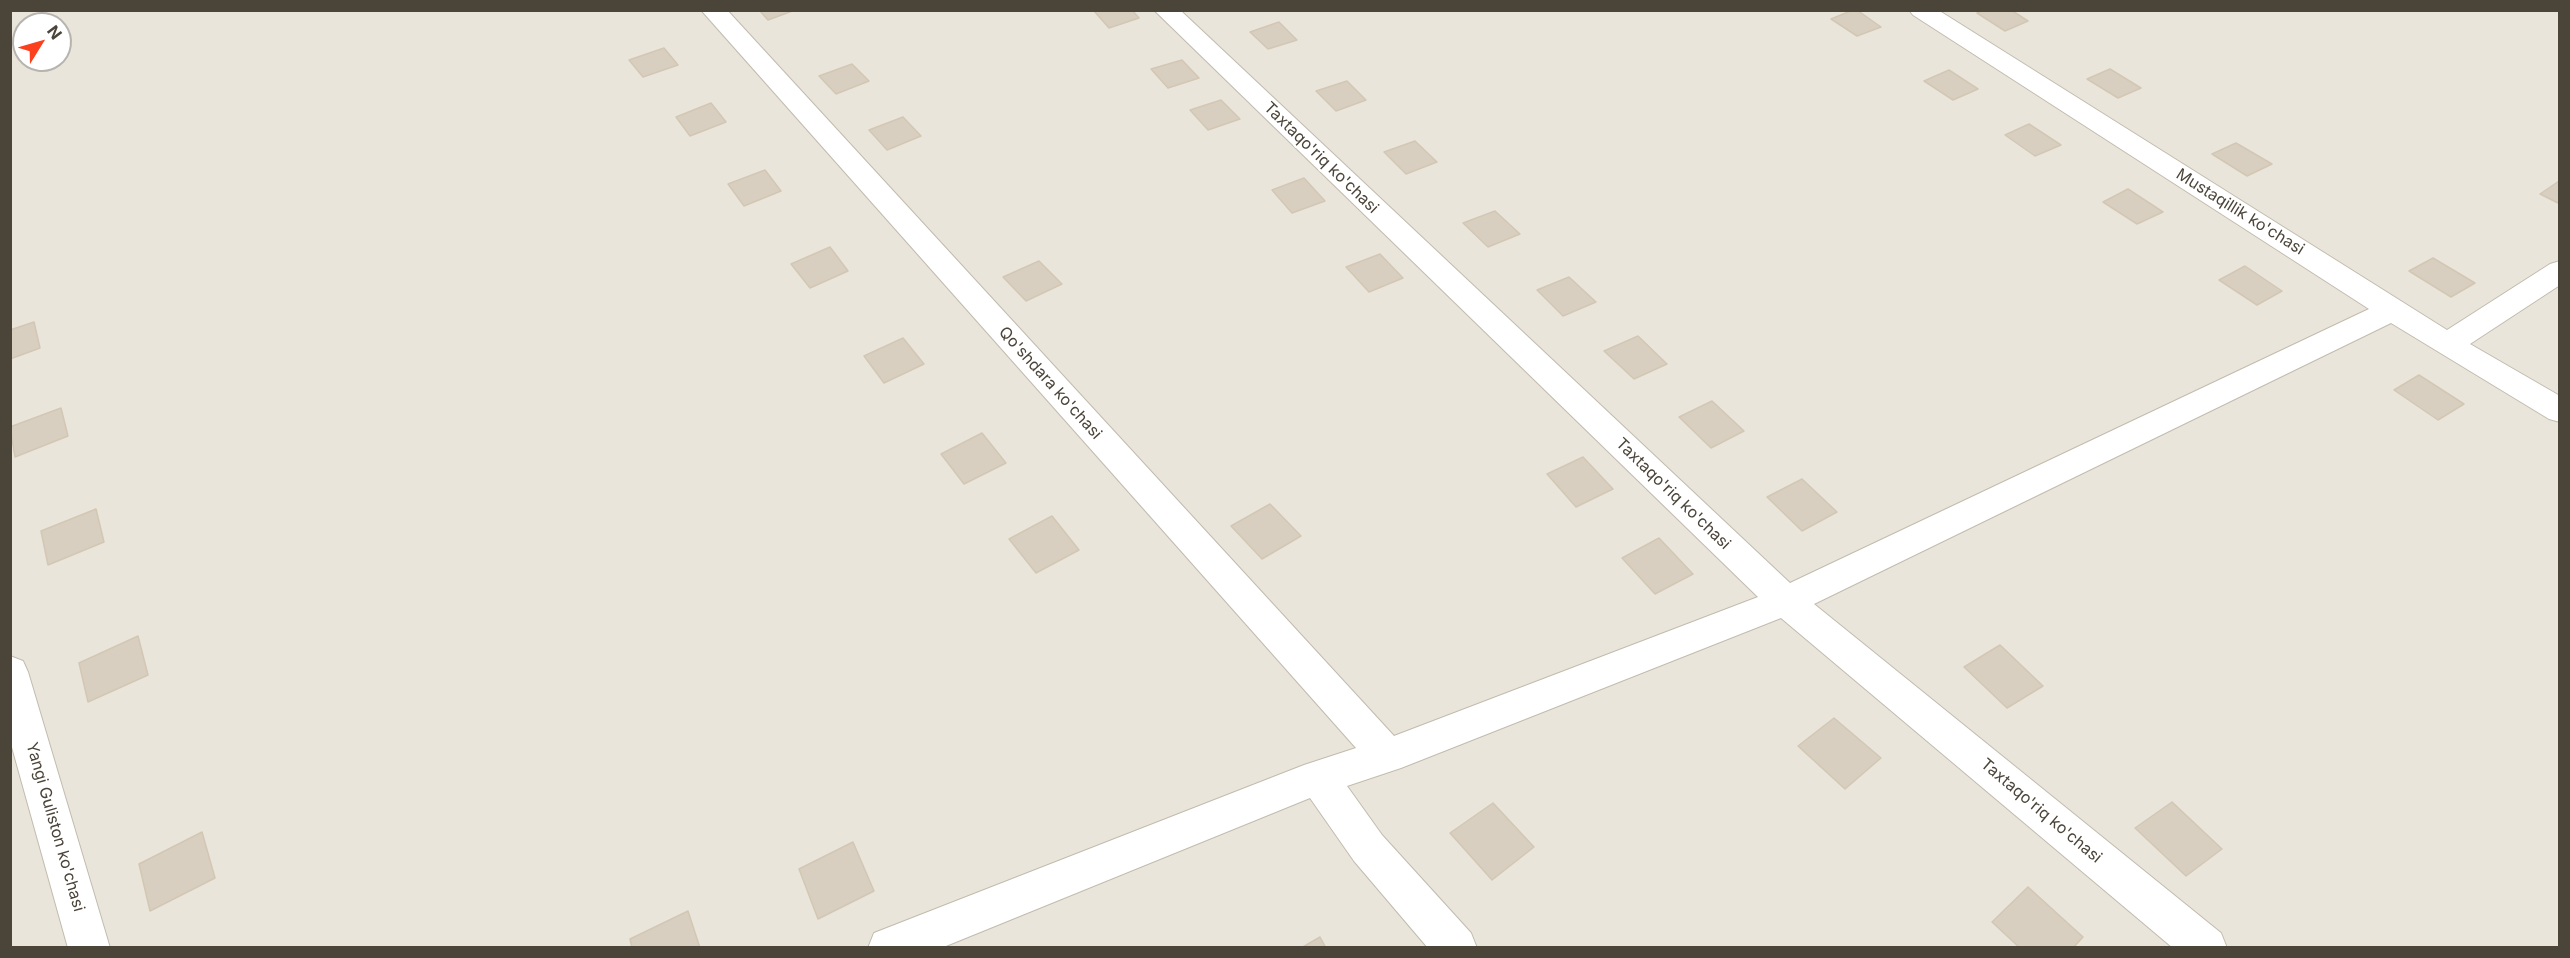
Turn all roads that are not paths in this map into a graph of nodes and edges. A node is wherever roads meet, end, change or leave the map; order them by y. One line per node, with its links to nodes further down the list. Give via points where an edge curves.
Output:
1 (713, 10): 10 (street, Qo'shdara ko'chasi)
2 (1167, 10): 8 (street, Taxtaqo'riq ko'chasi)
3 (1921, 10): 5 (street, Mustaqillik ko'chasi)
4 (2559, 271): 6 (street)
5 (2394, 309): 6 (street, Mustaqillik ko'chasi); 8 (street)
6 (2447, 344): 7 (street, Mustaqillik ko'chasi)
7 (2559, 411)
8 (1786, 601): 10 (street); 15 (street, Taxtaqo'riq ko'chasi)
9 (10, 672): 12 (street, Yangi Guliston ko'chasi)
10 (1387, 756): 11 (street)
11 (1318, 777): 13 (street); 14 (street, via 1368,848)
12 (89, 948)
13 (889, 948)
14 (1456, 948)
15 (2206, 948)

